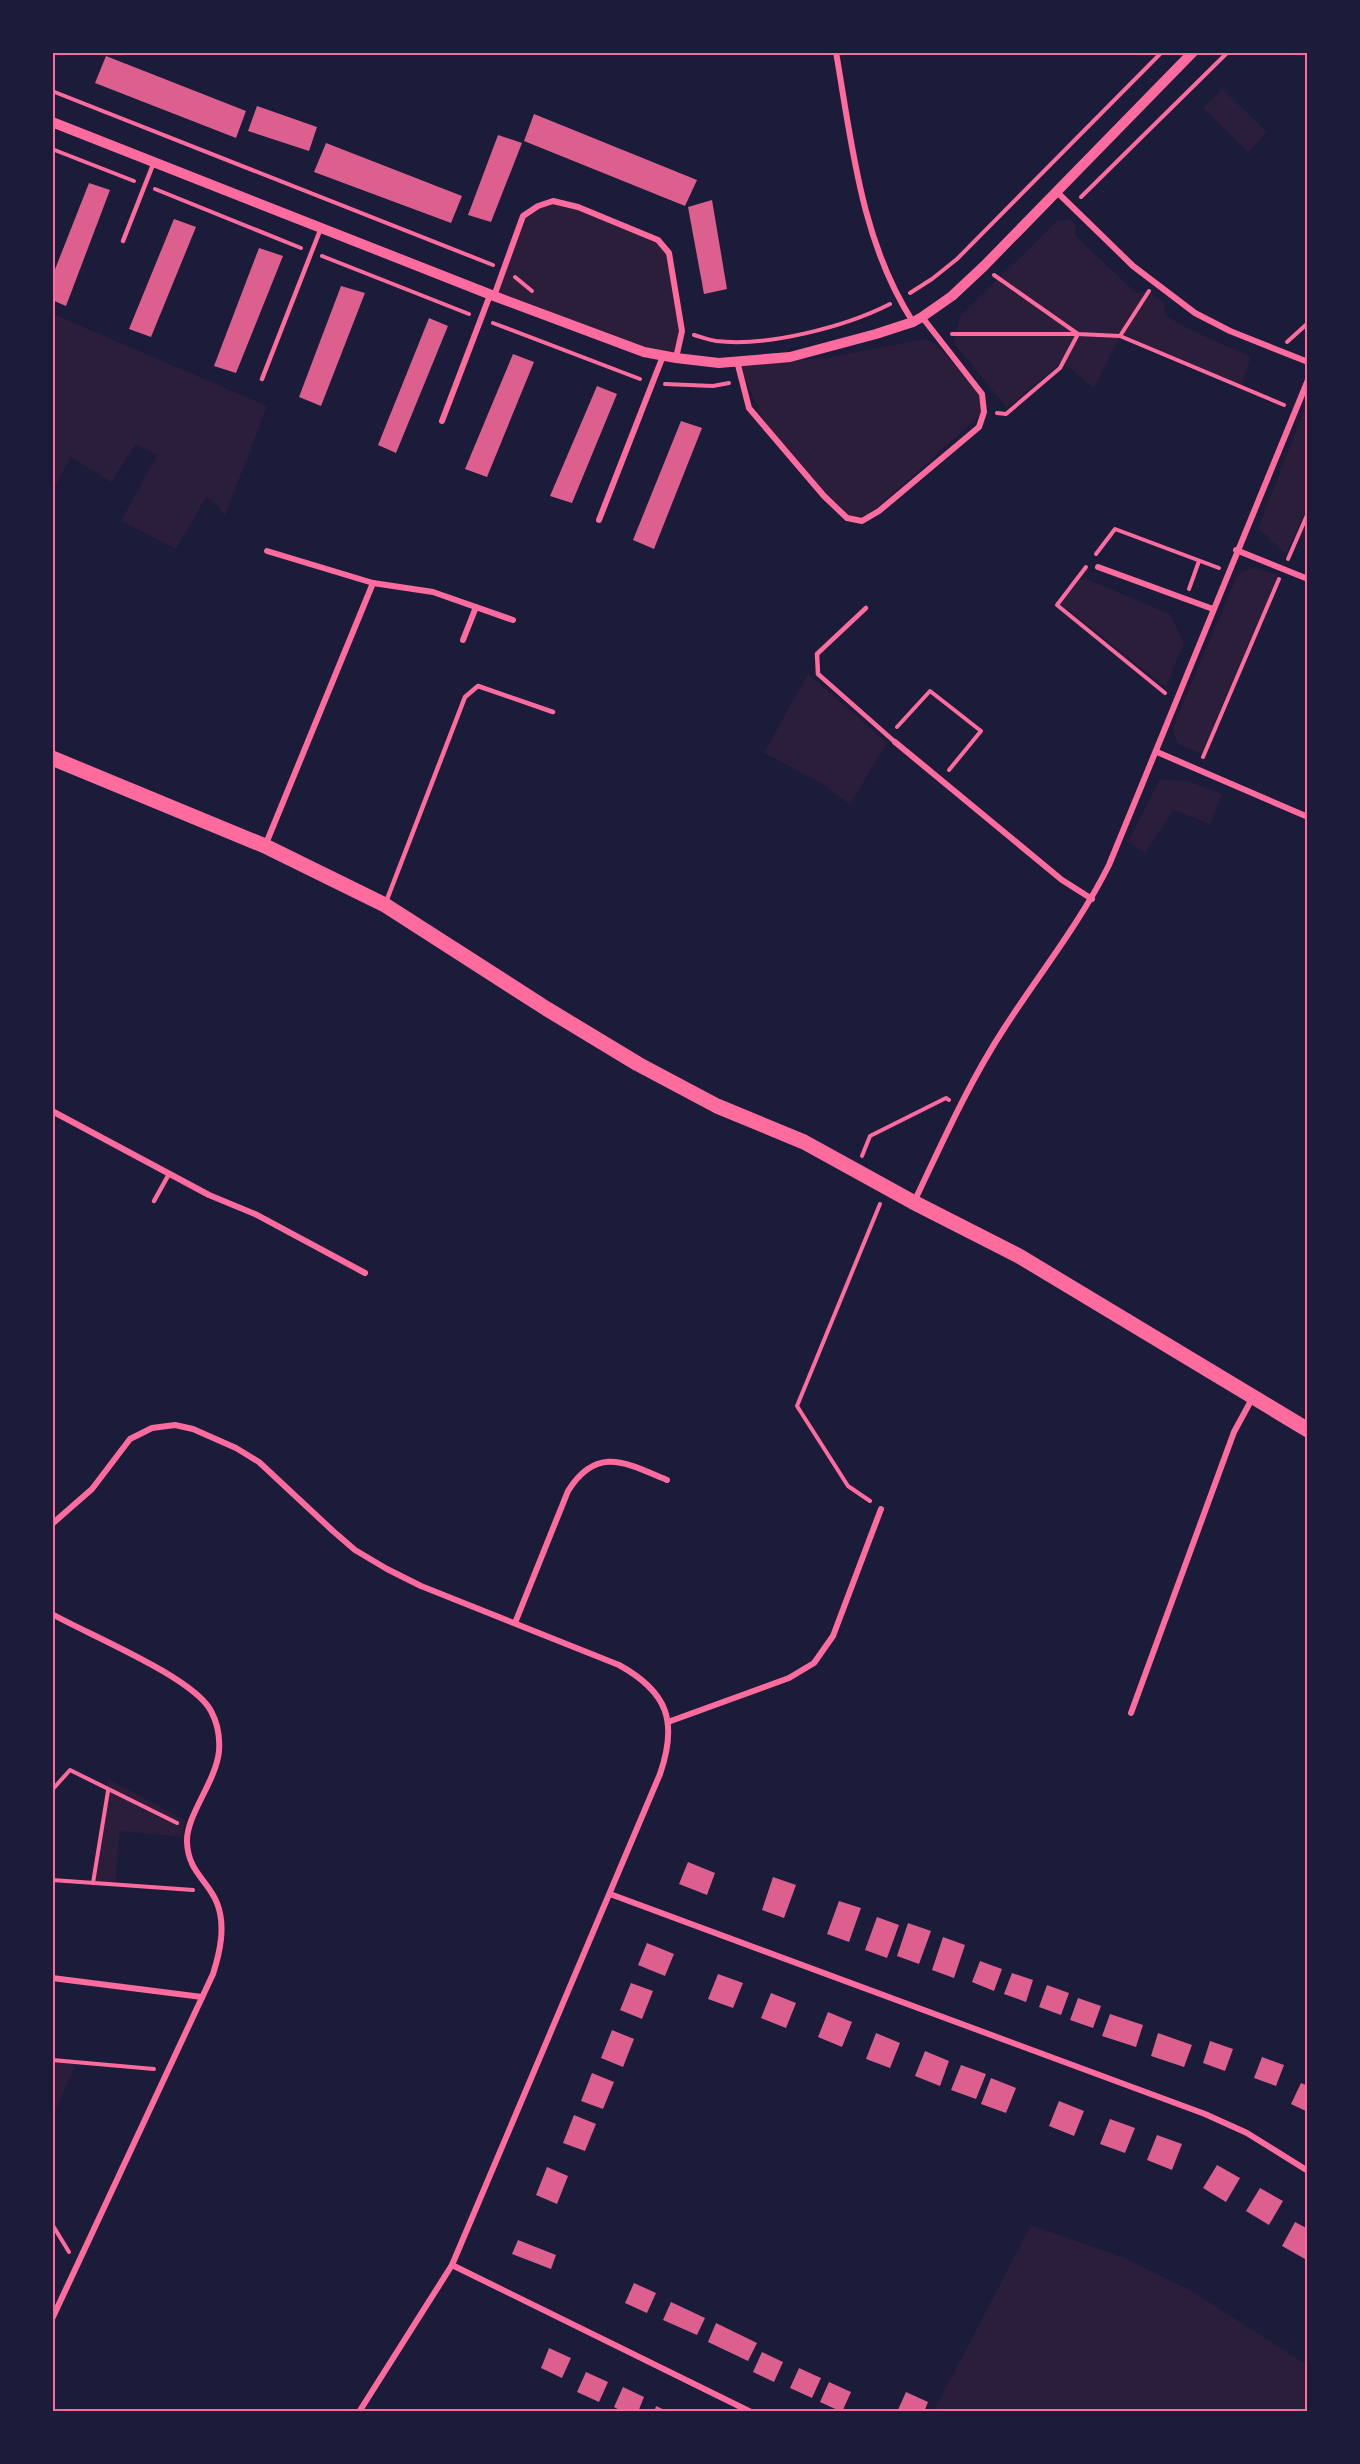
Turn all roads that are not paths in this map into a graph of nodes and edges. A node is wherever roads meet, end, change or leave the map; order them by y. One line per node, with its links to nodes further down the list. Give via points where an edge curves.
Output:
1 (836, 52): 9 (street, via 867,217 891,284)
2 (1193, 52): 5 (street)
3 (52, 122): 4 (street)
4 (154, 162): 6 (street); 7 (lane)
5 (1058, 193): 9 (street, via 952,296); 13 (street, via 1133,266 1195,313)
6 (321, 228): 8 (street); 14 (lane)
7 (123, 241)
8 (492, 295): 10 (street); 11 (street, via 523,216 553,201 578,207 658,240 669,253 682,331); 16 (street)
9 (918, 319): 12 (street, via 790,357); 12 (street, via 936,333 982,394 984,412 979,427 862,521 847,518 824,496 749,408)
10 (663, 356): 11 (street); 17 (street)
11 (676, 358): 12 (street)
12 (737, 361)
13 (1308, 362)
14 (262, 379)
15 (1308, 380): 18 (street)
16 (442, 421)
17 (599, 519)
18 (1236, 550): 21 (street); 25 (street)
19 (267, 551): 22 (street)
20 (1098, 567): 25 (street)
21 (1308, 579)
22 (374, 583): 23 (street, via 433,592); 33 (street)
23 (476, 607): 26 (street); 27 (street)
24 (866, 608): 29 (lane, via 817,654 818,674)
25 (1214, 609): 30 (street)
26 (513, 620)
27 (463, 640)
28 (553, 712): 35 (lane, via 478,687 465,697)
29 (895, 742): 34 (street, via 1062,880)
30 (1157, 752): 32 (street); 34 (street)
31 (52, 758): 33 (main road)
32 (1308, 817)
33 (265, 846): 35 (main road)
34 (1092, 899): 39 (street, via 1004,1028)
35 (385, 905): 39 (main road, via 638,1064 717,1106 804,1142)
36 (52, 1111): 37 (street)
37 (169, 1174): 38 (lane); 40 (street, via 255,1214)
38 (154, 1201)
39 (913, 1202): 41 (main road, via 1018,1256)
40 (365, 1273)
41 (1254, 1396): 42 (main road); 48 (street, via 1234,1432)
42 (1308, 1430)
43 (667, 1480): 47 (street, via 627,1464 610,1462 592,1464 577,1476)
44 (881, 1509): 49 (street, via 833,1635 814,1663 789,1678)
45 (52, 1524): 47 (street, via 92,1489 130,1439 152,1428 175,1425 193,1429 259,1462 356,1550 387,1569)
46 (52, 1614): 52 (street, via 192,1690 211,1710 219,1730 219,1753 187,1841 197,1875 216,1902 221,1922 221,1950)
47 (515, 1623): 49 (street, via 637,1675 652,1688)
48 (1131, 1713)
49 (668, 1722): 50 (street, via 669,1749)
50 (610, 1894): 53 (street, via 1205,2114 1247,2133); 54 (street)
51 (52, 1978): 52 (street)
52 (202, 1997): 55 (street)
53 (1308, 2171)
54 (452, 2265): 56 (street); 57 (street)
55 (52, 2319)
56 (359, 2412)
57 (751, 2412)

